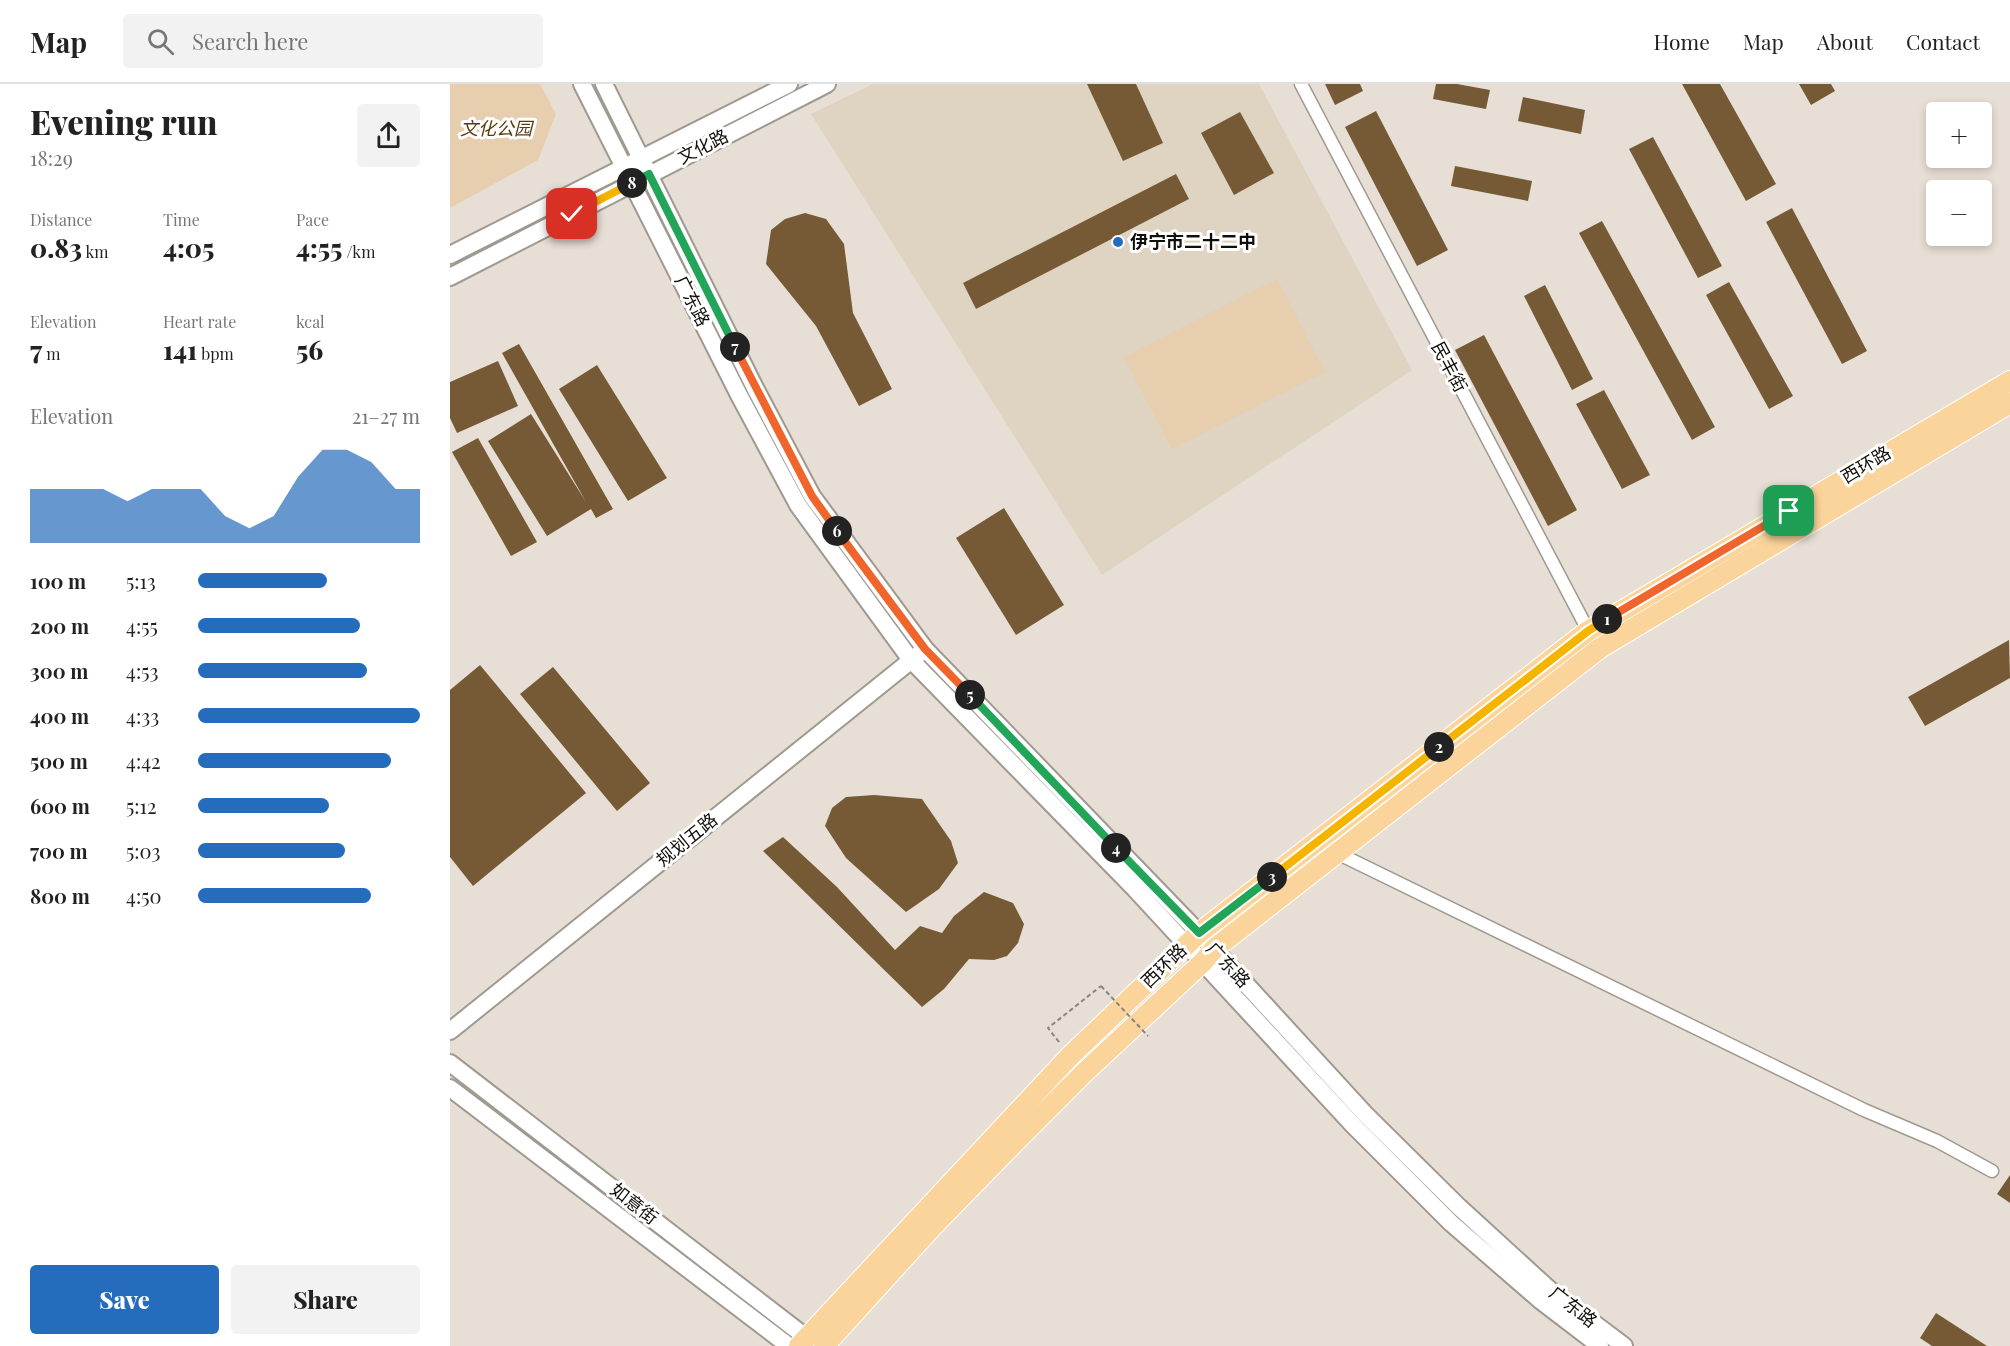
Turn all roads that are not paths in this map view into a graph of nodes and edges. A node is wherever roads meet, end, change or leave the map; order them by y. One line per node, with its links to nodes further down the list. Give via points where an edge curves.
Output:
1 (582, 84): 7 (street, 广东路)
2 (604, 84): 6 (street, 广东路)
3 (789, 84): 6 (street, 文化路)
4 (827, 84): 8 (street, 文化路)
5 (1301, 84): 14 (street, 民丰街)
6 (641, 156): 7 (street, 文化路); 8 (street, 广东路)
7 (625, 165): 9 (street, 广东路); 10 (street, 文化路)
8 (649, 174): 9 (street, 文化路); 16 (street, 广东路, via 812,496)
9 (633, 183): 11 (street, 文化路); 17 (street, 广东路, via 798,505)
10 (450, 255)
11 (450, 277)
12 (2010, 381): 14 (main road, 西环路)
13 (2010, 403): 15 (main road, 西环路)
14 (1588, 631): 15 (street, 民丰街); 19 (main road, 西环路)
15 (1600, 648): 18 (main road, 西环路)
16 (925, 649): 17 (street, 规划五路); 19 (street, 广东路)
17 (911, 660): 19 (street, 广东路); 21 (street, 规划五路)
18 (1335, 852): 20 (main road, 西环路); 24 (street)
19 (1193, 939): 20 (street, 广东路); 25 (main road, 西环路, via 1070,1056)
20 (1209, 956): 26 (main road, 西环路, via 1015,1142); 27 (street, 广东路, via 1353,1125 1451,1223); 28 (street, 广东路, via 1459,1207 1551,1291)
21 (450, 1031)
22 (450, 1063): 25 (street, 如意街)
23 (450, 1088): 25 (street, 如意街)
24 (1992, 1171)
25 (803, 1344)
26 (824, 1346)
27 (1600, 1346)
28 (1624, 1346)

